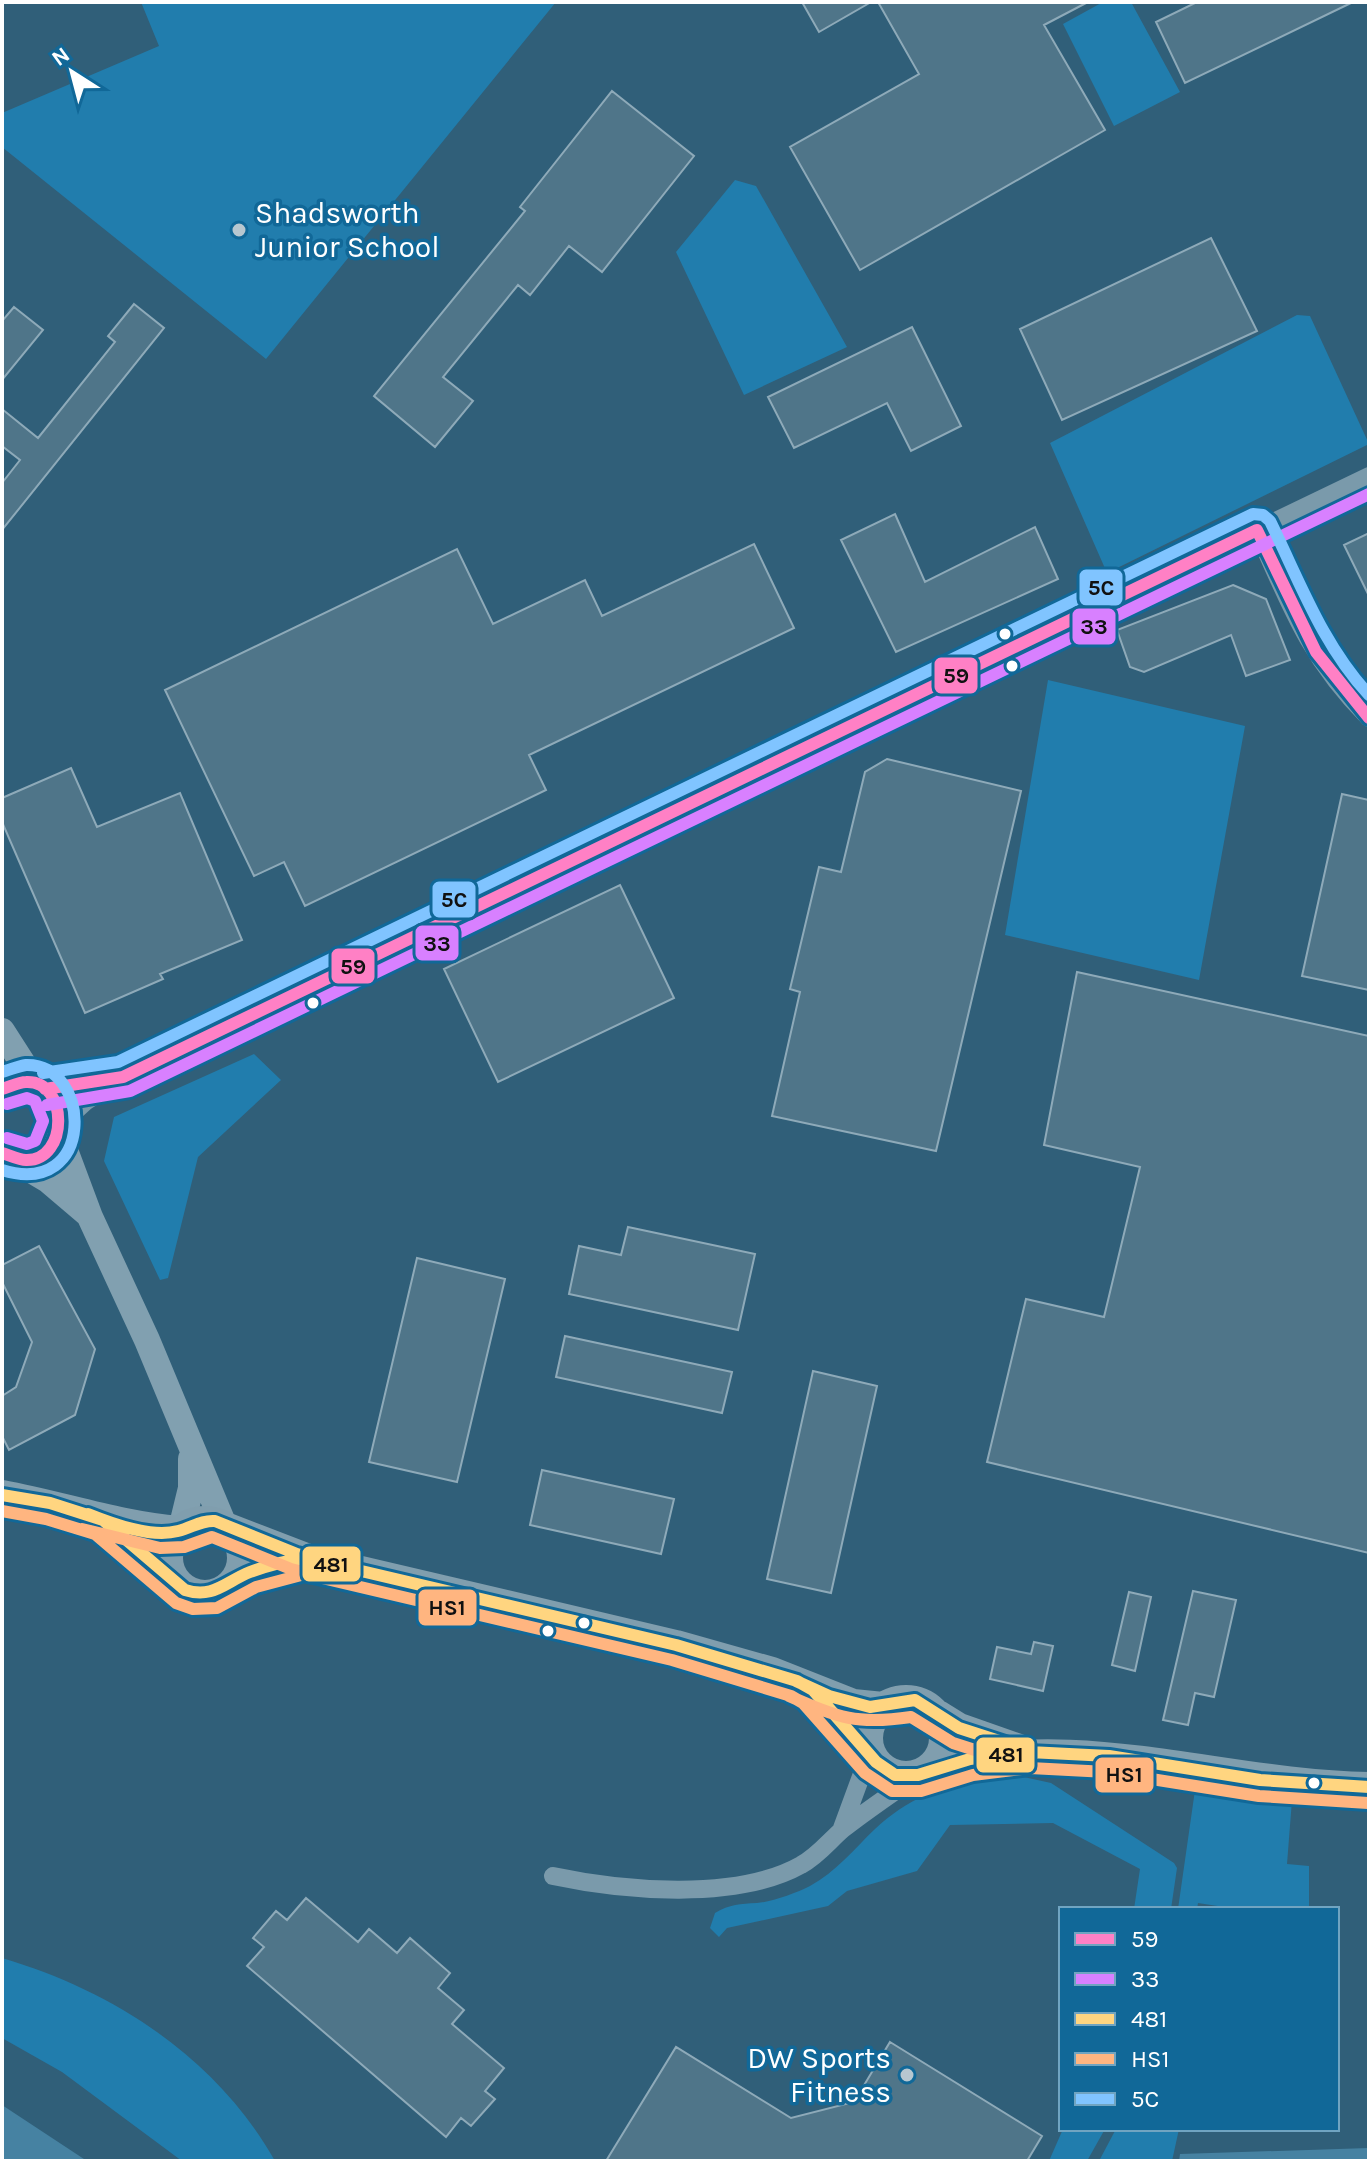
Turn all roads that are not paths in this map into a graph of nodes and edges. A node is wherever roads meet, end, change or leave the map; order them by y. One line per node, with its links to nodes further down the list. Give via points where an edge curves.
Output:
1 (1369, 476): 2 (street)
2 (1257, 530): 3 (street, via 1302,634 1336,684); 5 (street)
3 (1369, 718)
4 (2, 1031): 6 (main road)
5 (123, 1077): 6 (street); 8 (street, via 85,1102)
6 (40, 1086): 7 (main road, via 23,1082); 8 (main road, via 60,1110)
7 (2, 1089)
8 (61, 1129): 9 (main road, via 54,1145 35,1158); 10 (main road)
9 (7, 1155): 10 (main road, via 48,1180)
10 (90, 1217): 11 (main road)
11 (191, 1451): 14 (main road); 15 (main road, via 191,1488)
12 (2, 1495): 13 (highway)
13 (103, 1520): 15 (highway); 18 (highway)
14 (226, 1527): 15 (highway, via 202,1520); 16 (highway); 17 (highway, via 241,1546)
15 (180, 1530): 18 (highway, via 168,1561)
16 (306, 1558): 17 (highway); 19 (highway, via 676,1645 772,1672)
17 (237, 1578): 18 (highway, via 208,1596)
18 (177, 1582)
19 (813, 1690): 20 (highway, via 853,1704); 22 (highway)
20 (883, 1707): 21 (highway, via 915,1700); 22 (highway, via 870,1726)
21 (938, 1715): 23 (highway, via 979,1736); 24 (highway, via 943,1750)
22 (870, 1751): 24 (highway, via 885,1770 906,1777); 26 (street)
23 (1029, 1752): 24 (highway, via 970,1759); 25 (highway, via 1109,1756 1260,1780)
24 (923, 1772): 26 (street)
25 (1369, 1787)
26 (841, 1831): 27 (street, via 803,1864 751,1883 611,1886)
27 (553, 1876)

